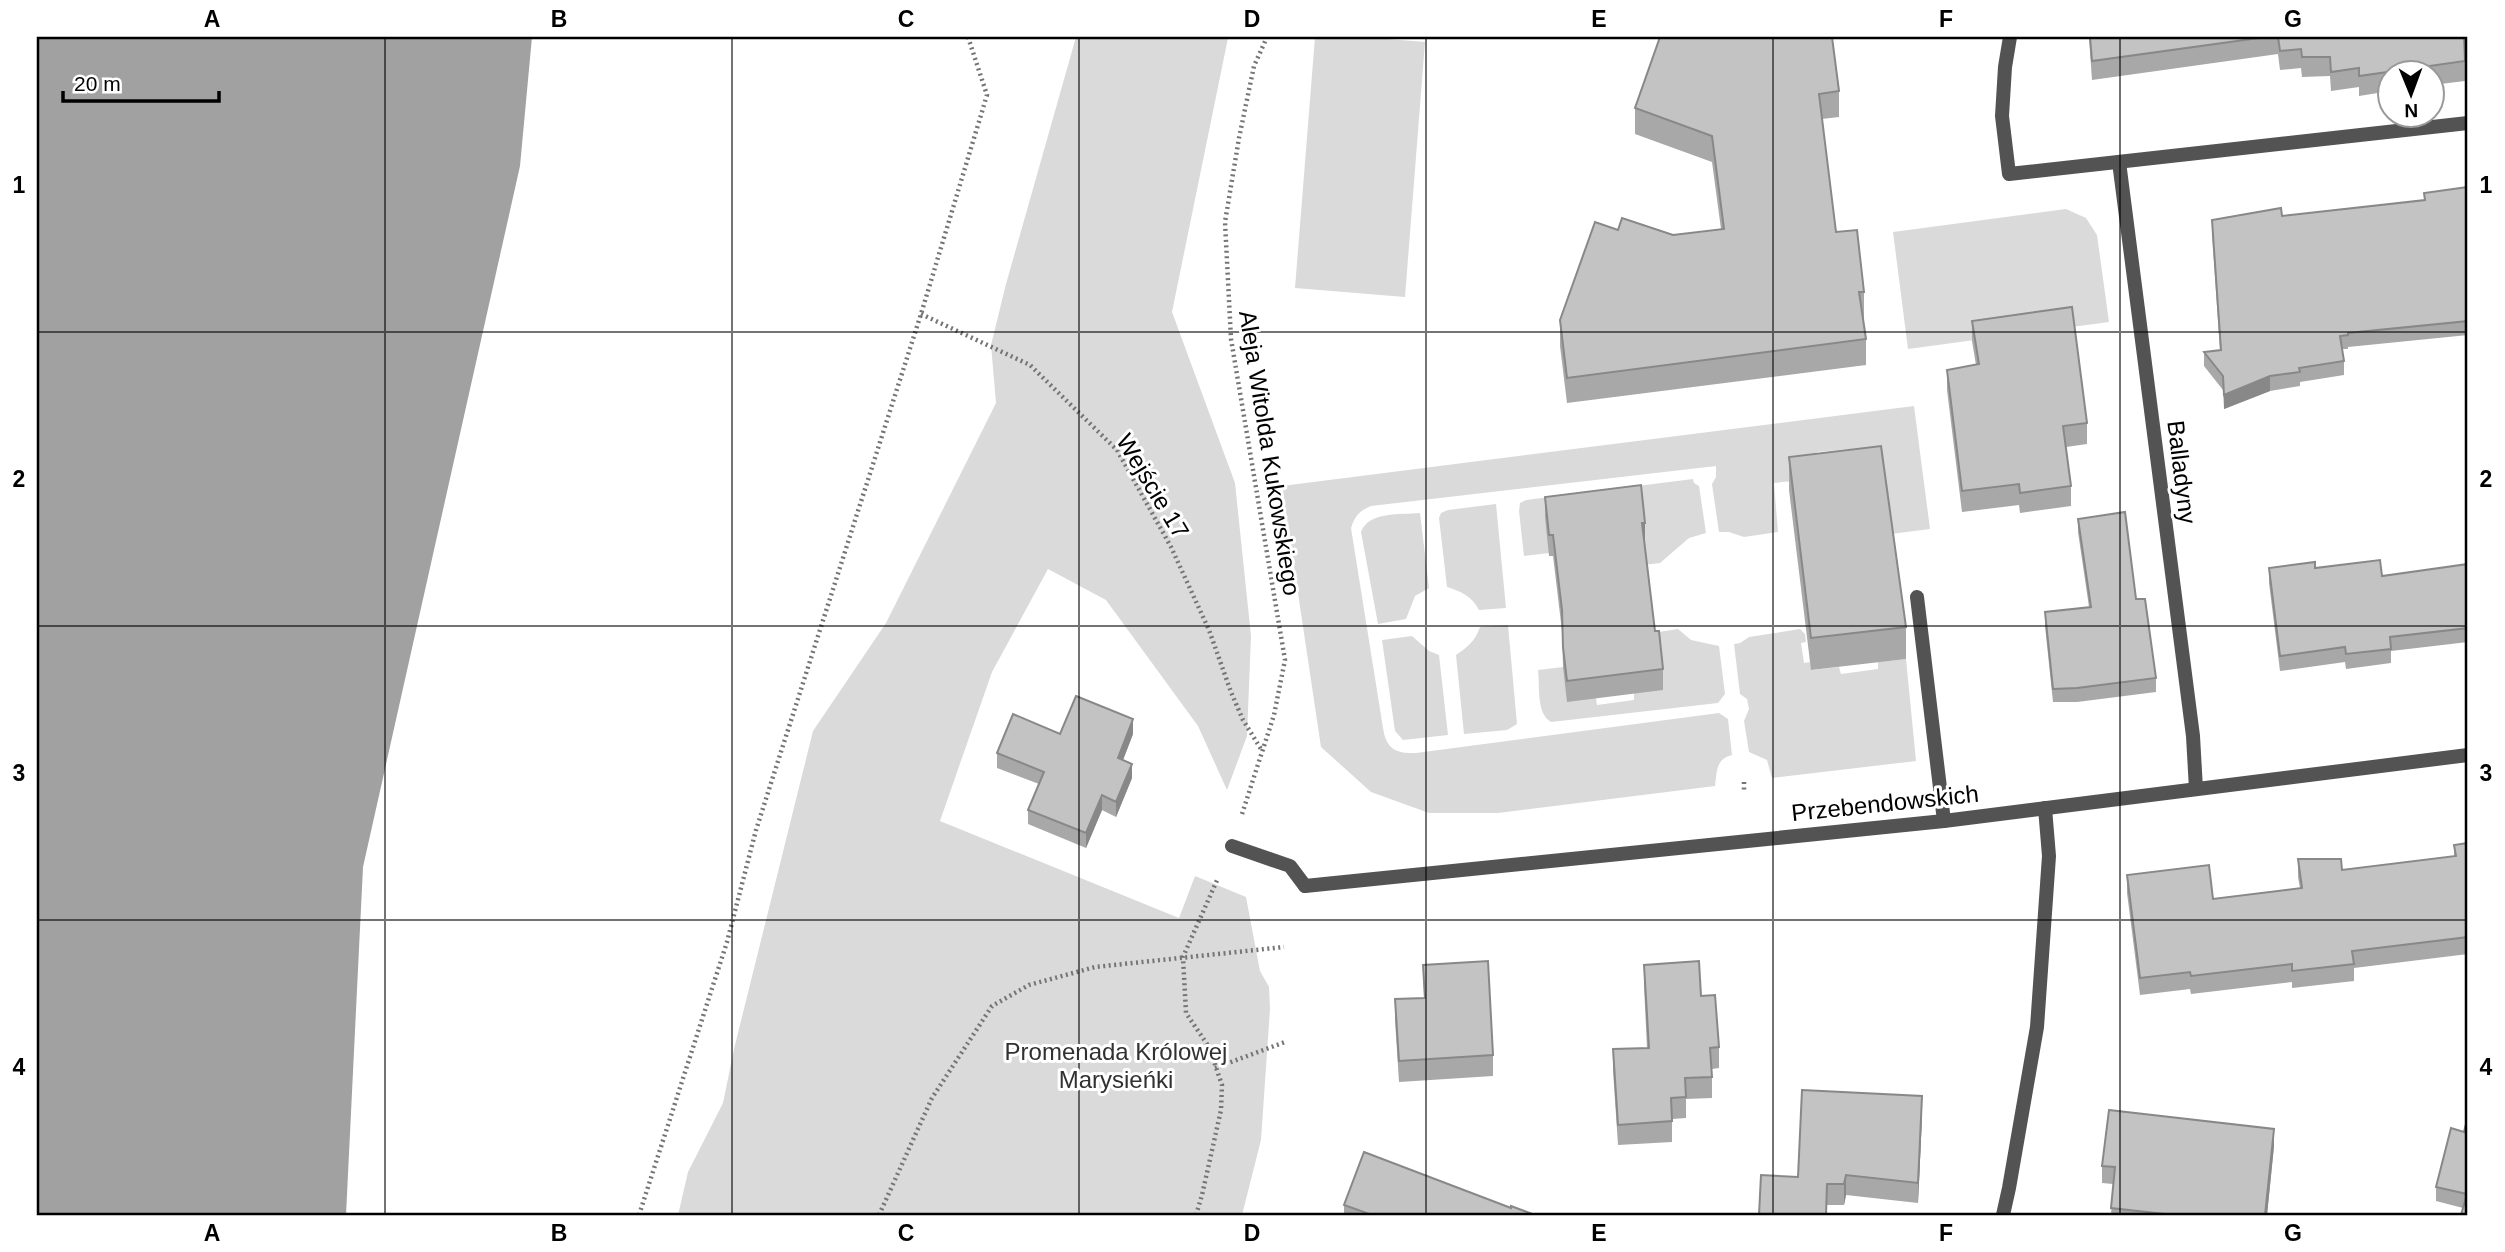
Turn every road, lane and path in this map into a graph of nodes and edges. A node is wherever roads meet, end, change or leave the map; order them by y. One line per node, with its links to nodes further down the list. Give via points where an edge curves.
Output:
1 (968, 37): 6 (path, via 987,95)
2 (1267, 37): 8 (path, Aleja Witolda Kukowskiego, via 1254,66 1225,222 1231,339 1285,660)
3 (2010, 37): 5 (street, via 2002,116 2010,174)
4 (2468, 123): 5 (street)
5 (2119, 162): 11 (street, Balladyny)
6 (921, 314): 8 (path, Wejście 17, via 1030,365 1116,450 1171,547 1243,720); 20 (path)
7 (1917, 597): 14 (street)
8 (1261, 750)
9 (2468, 755): 11 (street, Przebendowskich)
10 (1744, 782): 12 (path)
11 (2196, 789): 13 (street, Przebendowskich)
12 (1744, 791)
13 (2045, 808): 14 (street, Przebendowskich); 23 (street, via 2049,856 2037,1027)
14 (1944, 821): 15 (street, Przebendowskich, via 1305,886 1290,866)
15 (1232, 846)
16 (1284, 947): 17 (path)
17 (1183, 957): 19 (path, via 1186,1013 1209,1047); 21 (path, via 1095,967 1029,985 992,1006 932,1098)
18 (1285, 1042): 19 (path)
19 (1215, 1068): 22 (path, via 1222,1085 1221,1110)
20 (639, 1215)
21 (879, 1215)
22 (1196, 1215)
23 (2003, 1215)

